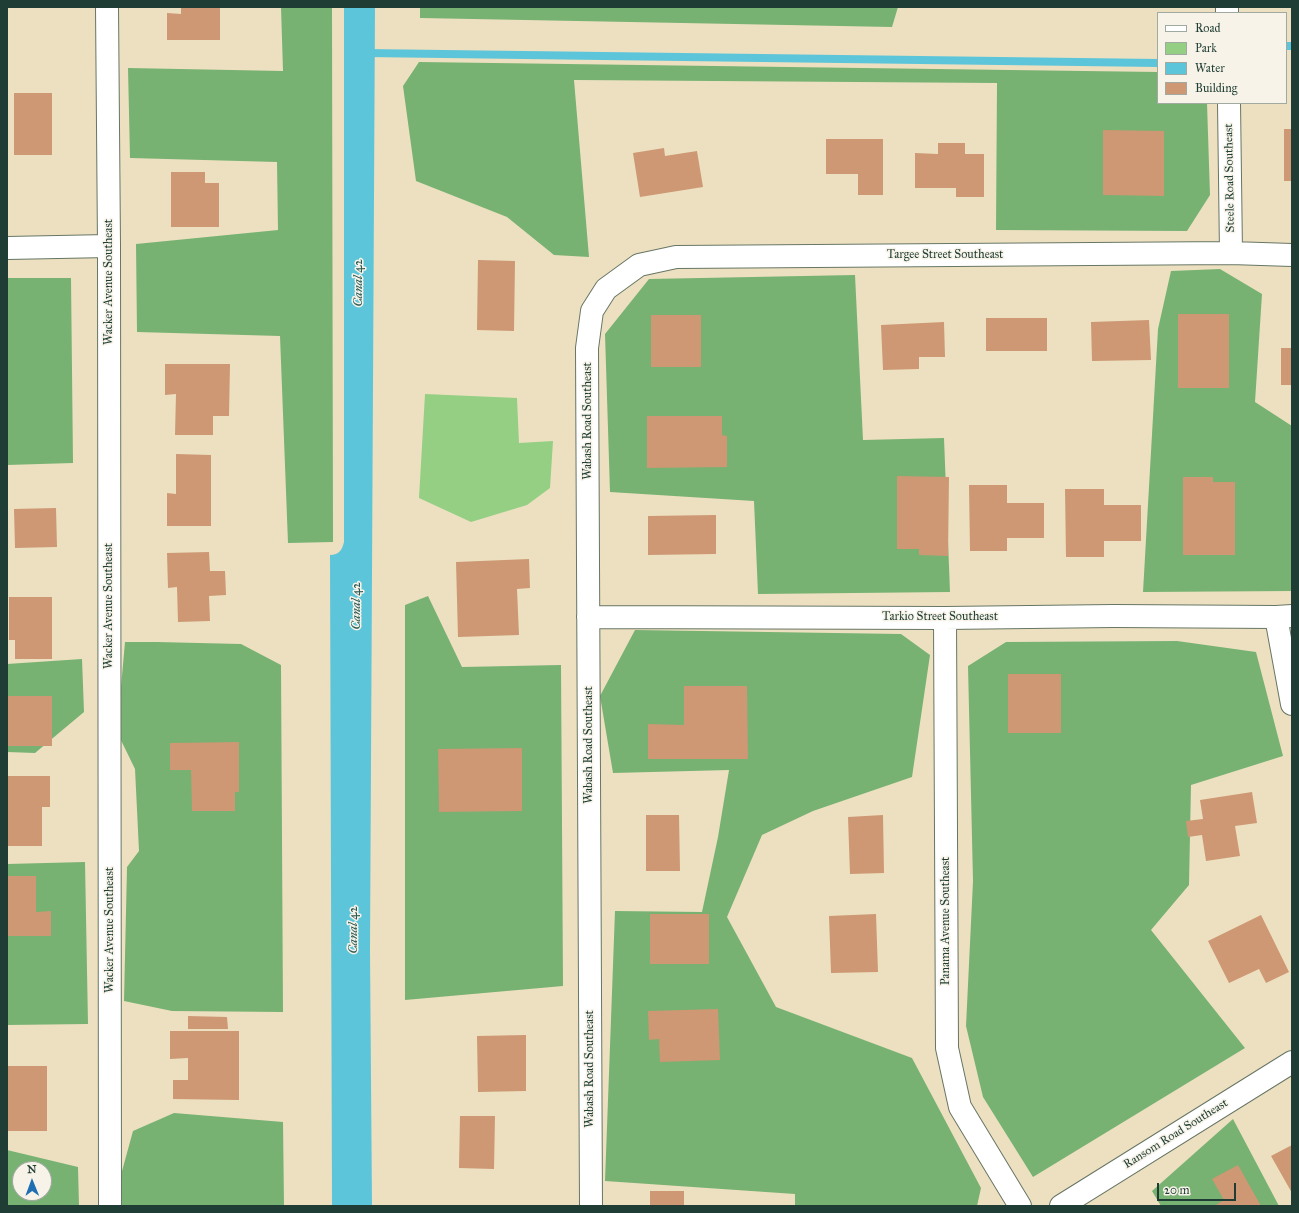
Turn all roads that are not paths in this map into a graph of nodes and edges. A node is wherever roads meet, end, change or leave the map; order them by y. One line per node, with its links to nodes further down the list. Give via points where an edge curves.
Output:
1 (107, 7): 3 (street, Wacker Avenue Southeast)
2 (1228, 104): 5 (street, Steele Road Southeast)
3 (109, 246): 4 (street); 13 (street, Wacker Avenue Southeast)
4 (7, 248)
5 (1231, 253): 6 (street, Targee Street Southeast); 7 (street, Targee Street Southeast, via 676,257 638,265)
6 (1292, 254)
7 (606, 289): 9 (street, Wabash Road Southeast, via 592,311 587,348)
8 (1284, 616): 10 (street, Tarkio Street Southeast); 11 (street)
9 (588, 617): 10 (street, Tarkio Street Southeast); 14 (street, Wabash Road Southeast)
10 (945, 618): 15 (street, Panama Avenue Southeast, via 947,1048 960,1107)
11 (1292, 704)
12 (1292, 1062): 16 (street, Ransom Road Southeast)
13 (110, 1206)
14 (591, 1206)
15 (1020, 1206)
16 (1060, 1206)

